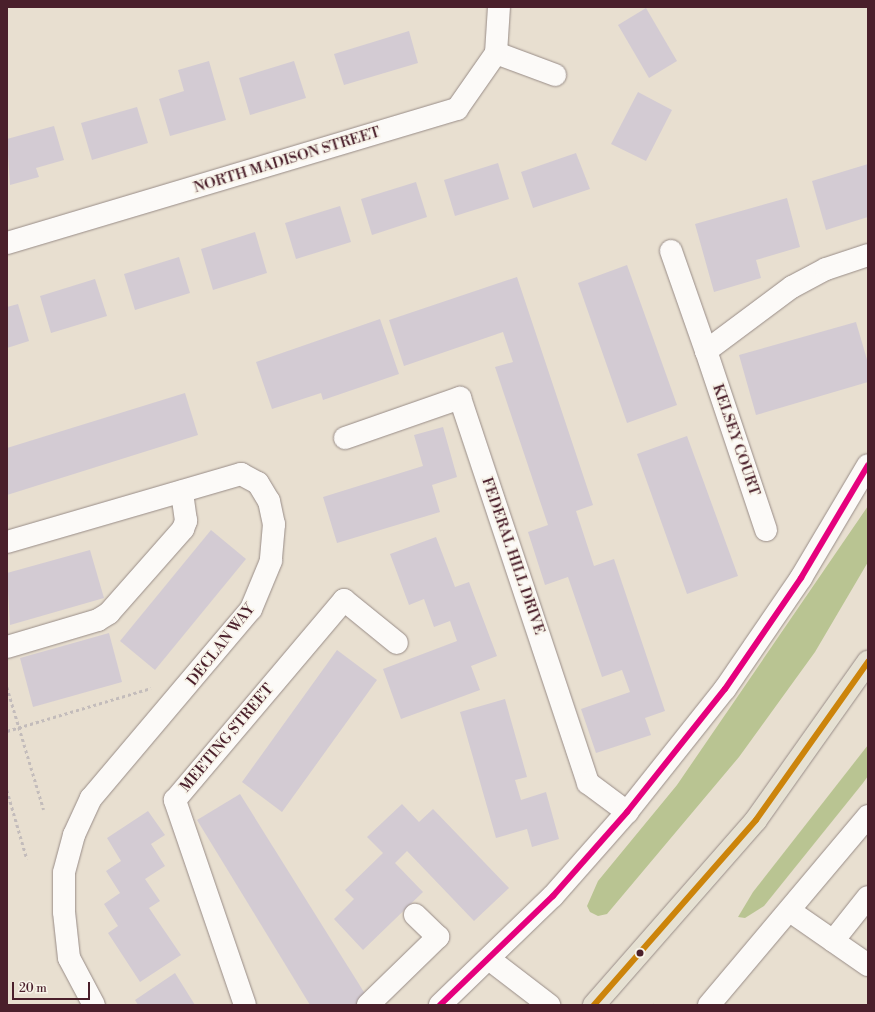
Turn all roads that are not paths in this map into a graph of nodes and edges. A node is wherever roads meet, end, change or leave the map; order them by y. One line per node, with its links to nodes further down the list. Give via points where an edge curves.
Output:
1 (499, 7): 2 (street)
2 (496, 53): 3 (street); 4 (street, NORTH MADISON STREET, via 457,109)
3 (555, 75)
4 (7, 244)
5 (671, 251): 7 (street, KELSEY COURT)
6 (868, 255): 7 (street, via 826,269 792,287)
7 (706, 351): 11 (street, KELSEY COURT)
8 (345, 438): 16 (street, FEDERAL HILL DRIVE, via 460,398 588,782)
9 (868, 464): 16 (street, via 784,604 725,689)
10 (182, 492): 12 (street, DECLAN WAY); 14 (street, via 186,521 183,529 109,613 98,620); 25 (street, DECLAN WAY, via 241,474 258,483 269,501 274,524 271,561 251,609 91,798 74,835 64,873 64,912 69,958)
11 (766, 530)
12 (7, 542)
13 (398, 643): 26 (street, MEETING STREET, via 344,600 175,800)
14 (7, 647)
15 (868, 662): 30 (highway, via 756,820)
16 (627, 812): 23 (street, via 553,896)
17 (868, 816): 18 (street)
18 (861, 839): 20 (street)
19 (868, 897): 22 (street)
20 (790, 911): 22 (street); 31 (street)
21 (415, 915): 27 (street, via 438,937)
22 (833, 941): 24 (street)
23 (489, 959): 28 (street); 29 (street)
24 (868, 965)
25 (94, 1005)
26 (245, 1005)
27 (368, 1005)
28 (440, 1005)
29 (548, 1005)
30 (594, 1005)
31 (709, 1005)

